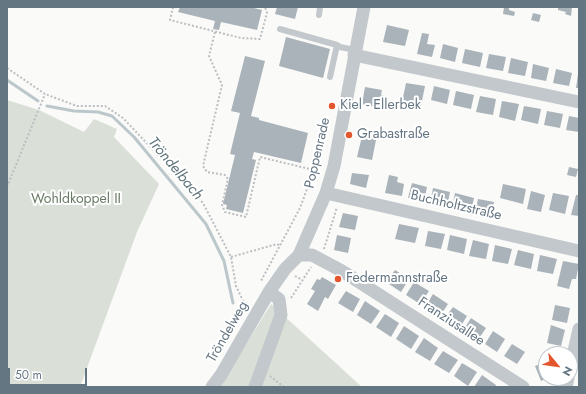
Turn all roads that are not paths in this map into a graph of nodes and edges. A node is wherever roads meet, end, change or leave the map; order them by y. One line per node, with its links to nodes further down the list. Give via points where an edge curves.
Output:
1 (320, 7): 3 (lane)
2 (364, 7): 6 (street, Poppenrade)
3 (319, 15)
4 (280, 29): 5 (lane)
5 (337, 45): 6 (lane); 7 (lane)
6 (355, 52): 8 (street); 9 (street, Poppenrade, via 334,166)
7 (330, 78)
8 (579, 102)
9 (326, 193): 10 (street, Buchholtzstraße); 11 (street, Poppenrade)
10 (579, 251)
11 (299, 255): 12 (street, Tröndelweg); 17 (street, Franziusallee, via 312,255 342,271)
12 (264, 289): 15 (street, Tröndelweg, via 222,375); 16 (street, via 279,299 281,315)
13 (579, 329): 14 (street)
14 (575, 346)
15 (212, 387)
16 (255, 387)
17 (523, 387)

